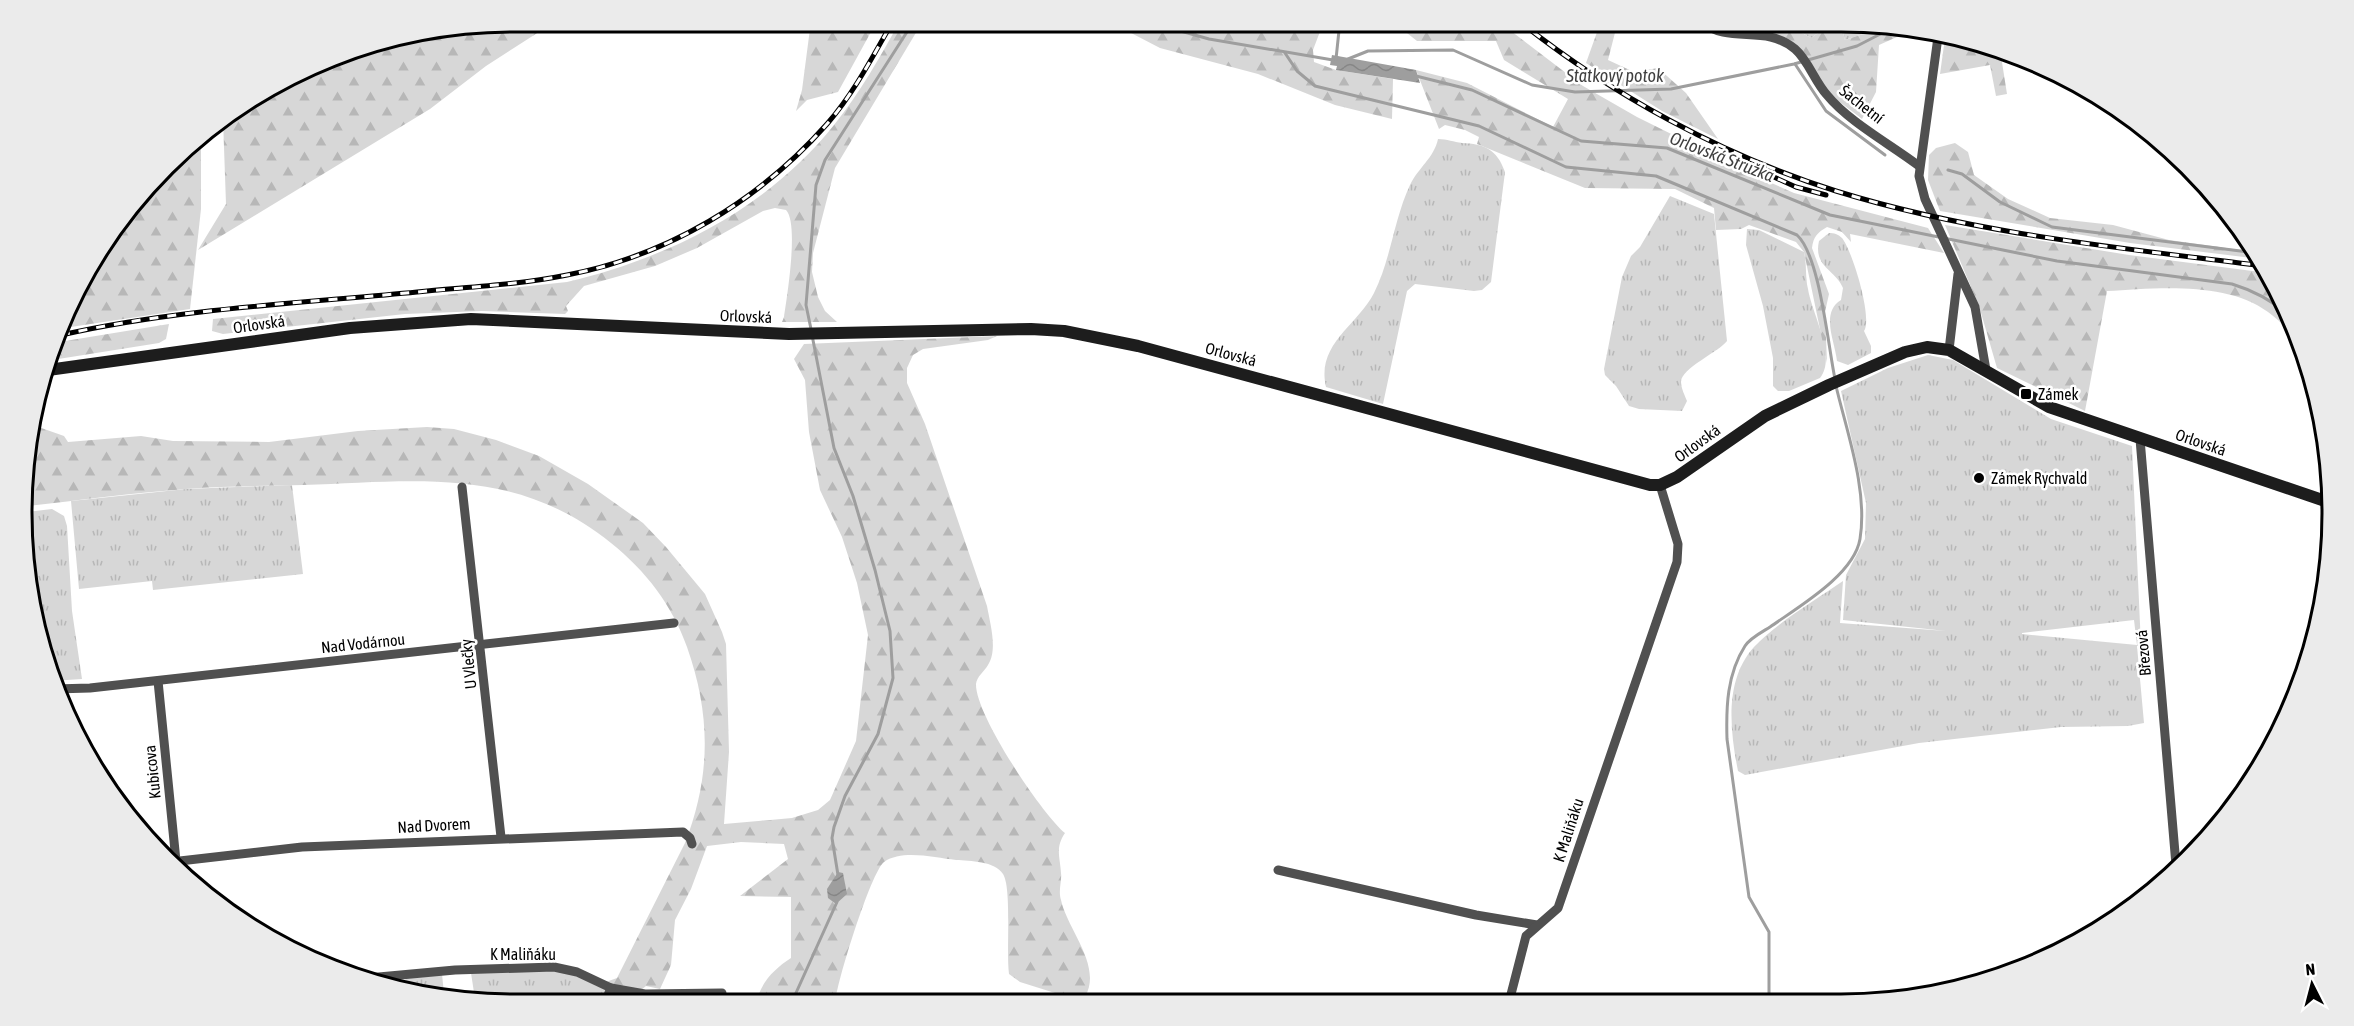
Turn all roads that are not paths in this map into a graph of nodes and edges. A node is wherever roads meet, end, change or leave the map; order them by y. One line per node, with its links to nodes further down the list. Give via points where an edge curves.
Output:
1 (1719, 32): 3 (street, Šachetní, via 1766,34 1796,50 1826,95)
2 (1937, 42): 3 (street)
3 (1919, 166): 4 (street, via 1924,199)
4 (1958, 274): 5 (street); 7 (street, via 1975,307)
5 (1949, 350): 7 (main road, Orlovská); 9 (main road, Orlovská, via 1914,350 1835,382 1742,429 1694,467)
6 (54, 369): 9 (main road, Orlovská, via 409,321 471,319 805,335 997,328 1064,331 1627,480)
7 (1986, 370): 8 (main road, Orlovská, via 2049,407)
8 (2140, 439): 11 (main road, Orlovská); 19 (street, Březová)
9 (1660, 485): 22 (street, K Maliňáku, via 1678,544 1677,562 1558,908)
10 (462, 487): 13 (street, U Vlečky)
11 (2322, 500)
12 (674, 623): 13 (street, Nad Vodárnou)
13 (481, 645): 14 (street, Nad Vodárnou); 16 (street, U Vlečky)
14 (158, 681): 15 (street, Nad Vodárnou); 18 (street, Kubicova)
15 (65, 689)
16 (501, 837): 17 (street, Nad Dvorem, via 683,832); 20 (street, Nad Dvorem, via 302,847)
17 (692, 844)
18 (173, 853)
19 (2175, 858)
20 (181, 860)
21 (1278, 870): 22 (street)
22 (1537, 925): 27 (street, K Maliňáku, via 1526,936)
23 (383, 977): 24 (street, K Maliňáku, via 554,967 577,972)
24 (611, 988): 25 (street, K Maliňáku, via 645,994); 26 (street)
25 (722, 993)
26 (609, 994)
27 (1511, 994)

